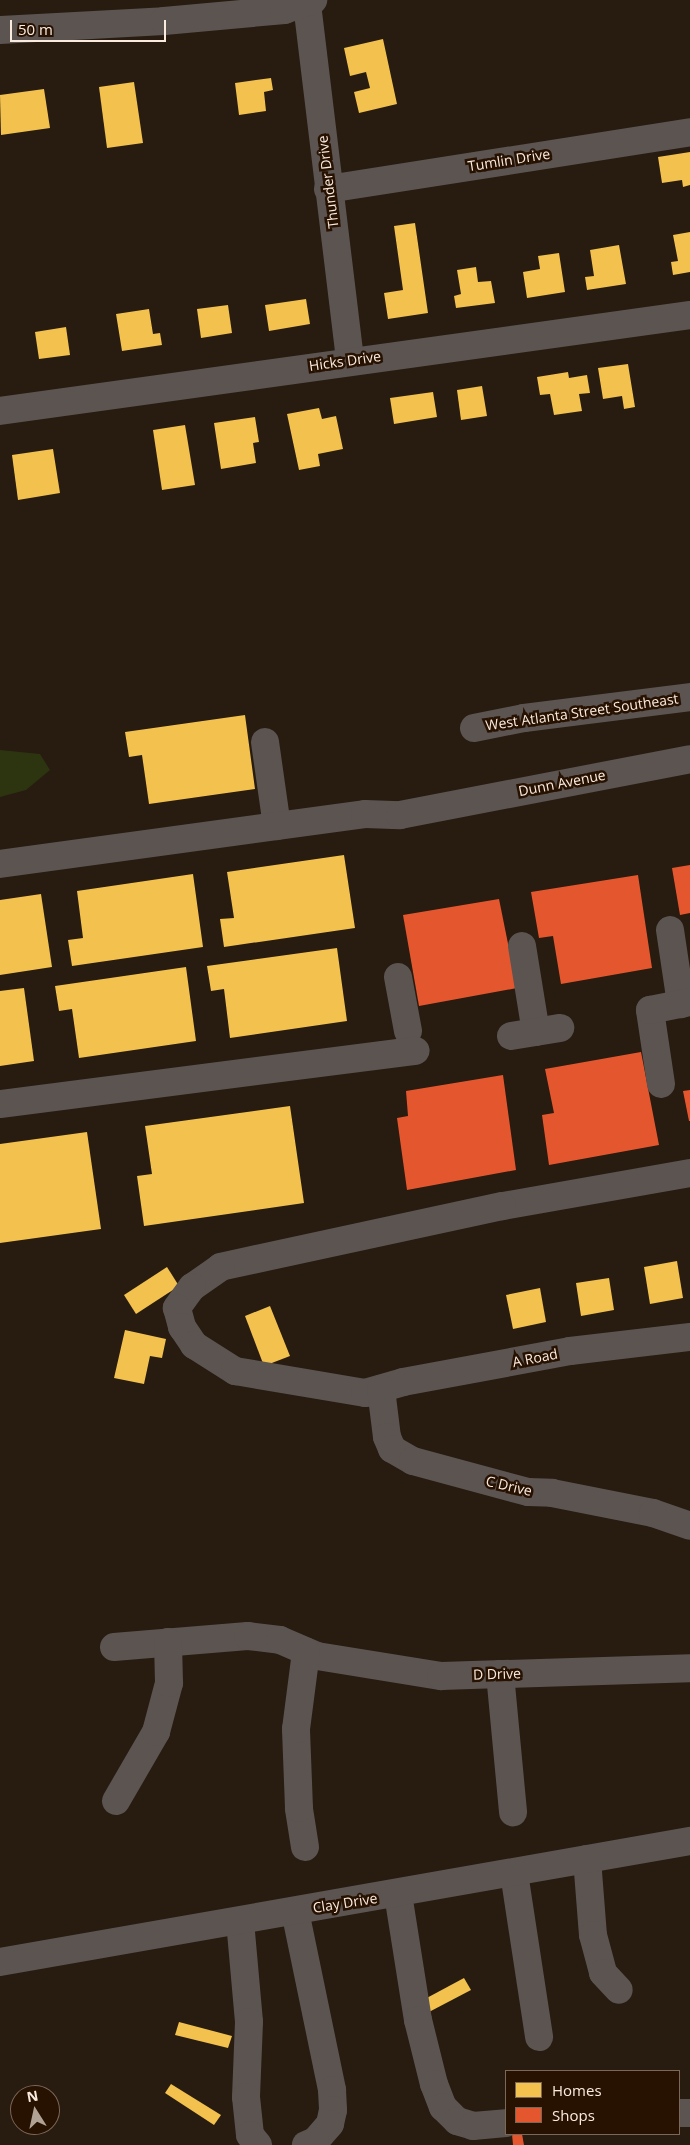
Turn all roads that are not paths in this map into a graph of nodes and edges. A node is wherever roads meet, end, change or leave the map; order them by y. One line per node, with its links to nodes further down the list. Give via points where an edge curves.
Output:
1 (310, 2): 2 (street, via 284,10 164,22); 4 (street, Thunder Drive)
2 (0, 30)
3 (690, 132): 4 (street, Tumlin Drive)
4 (328, 188): 6 (street, Thunder Drive)
5 (690, 315): 6 (street, Hicks Drive)
6 (350, 360): 7 (street, Hicks Drive)
7 (0, 411)
8 (690, 697): 9 (street, West Atlanta Street Southeast, via 524,718)
9 (474, 728)
10 (265, 742): 12 (street)
11 (690, 758): 12 (street, Dunn Avenue, via 400,815 365,814)
12 (277, 826): 13 (street, Dunn Avenue)
13 (0, 864)
14 (670, 930): 17 (street)
15 (522, 946): 18 (street)
16 (398, 977): 20 (street, via 412,1041)
17 (686, 1003): 19 (street, via 650,1010)
18 (536, 1032)
19 (661, 1084)
20 (0, 1104)
21 (690, 1173): 23 (street, A Road, via 502,1206 221,1267 192,1287 177,1308 182,1326 194,1345 235,1371 365,1392)
22 (690, 1337): 23 (street, A Road, via 570,1351)
23 (381, 1389): 24 (street, C Drive, via 387,1436 392,1449 413,1462 528,1492 552,1493 653,1513)
24 (690, 1526)
25 (168, 1642): 26 (street, D Drive); 27 (street, D Drive, via 248,1636 280,1640); 30 (street, via 169,1682 156,1732)
26 (114, 1647)
27 (306, 1652): 29 (street, D Drive, via 441,1676); 33 (street, via 296,1729 299,1808)
28 (690, 1668): 29 (street, D Drive)
29 (500, 1674): 31 (street)
30 (116, 1801)
31 (513, 1812)
32 (690, 1841): 34 (street, Clay Drive)
33 (305, 1847)
34 (587, 1859): 35 (street, Clay Drive); 40 (street, via 593,1935 603,1973)
35 (514, 1873): 36 (street, Clay Drive); 41 (street)
36 (398, 1894): 37 (street, Clay Drive); 42 (street, via 418,2020 443,2108 457,2121 473,2126)
37 (295, 1911): 38 (street, Clay Drive); 44 (street, via 332,2090 333,2110 330,2124 315,2141)
38 (240, 1921): 39 (street, Clay Drive); 43 (street, via 249,2022 246,2097 250,2135)
39 (0, 1962)
40 (619, 1990)
41 (539, 2037)
42 (505, 2123)
43 (258, 2145)
44 (306, 2145)

